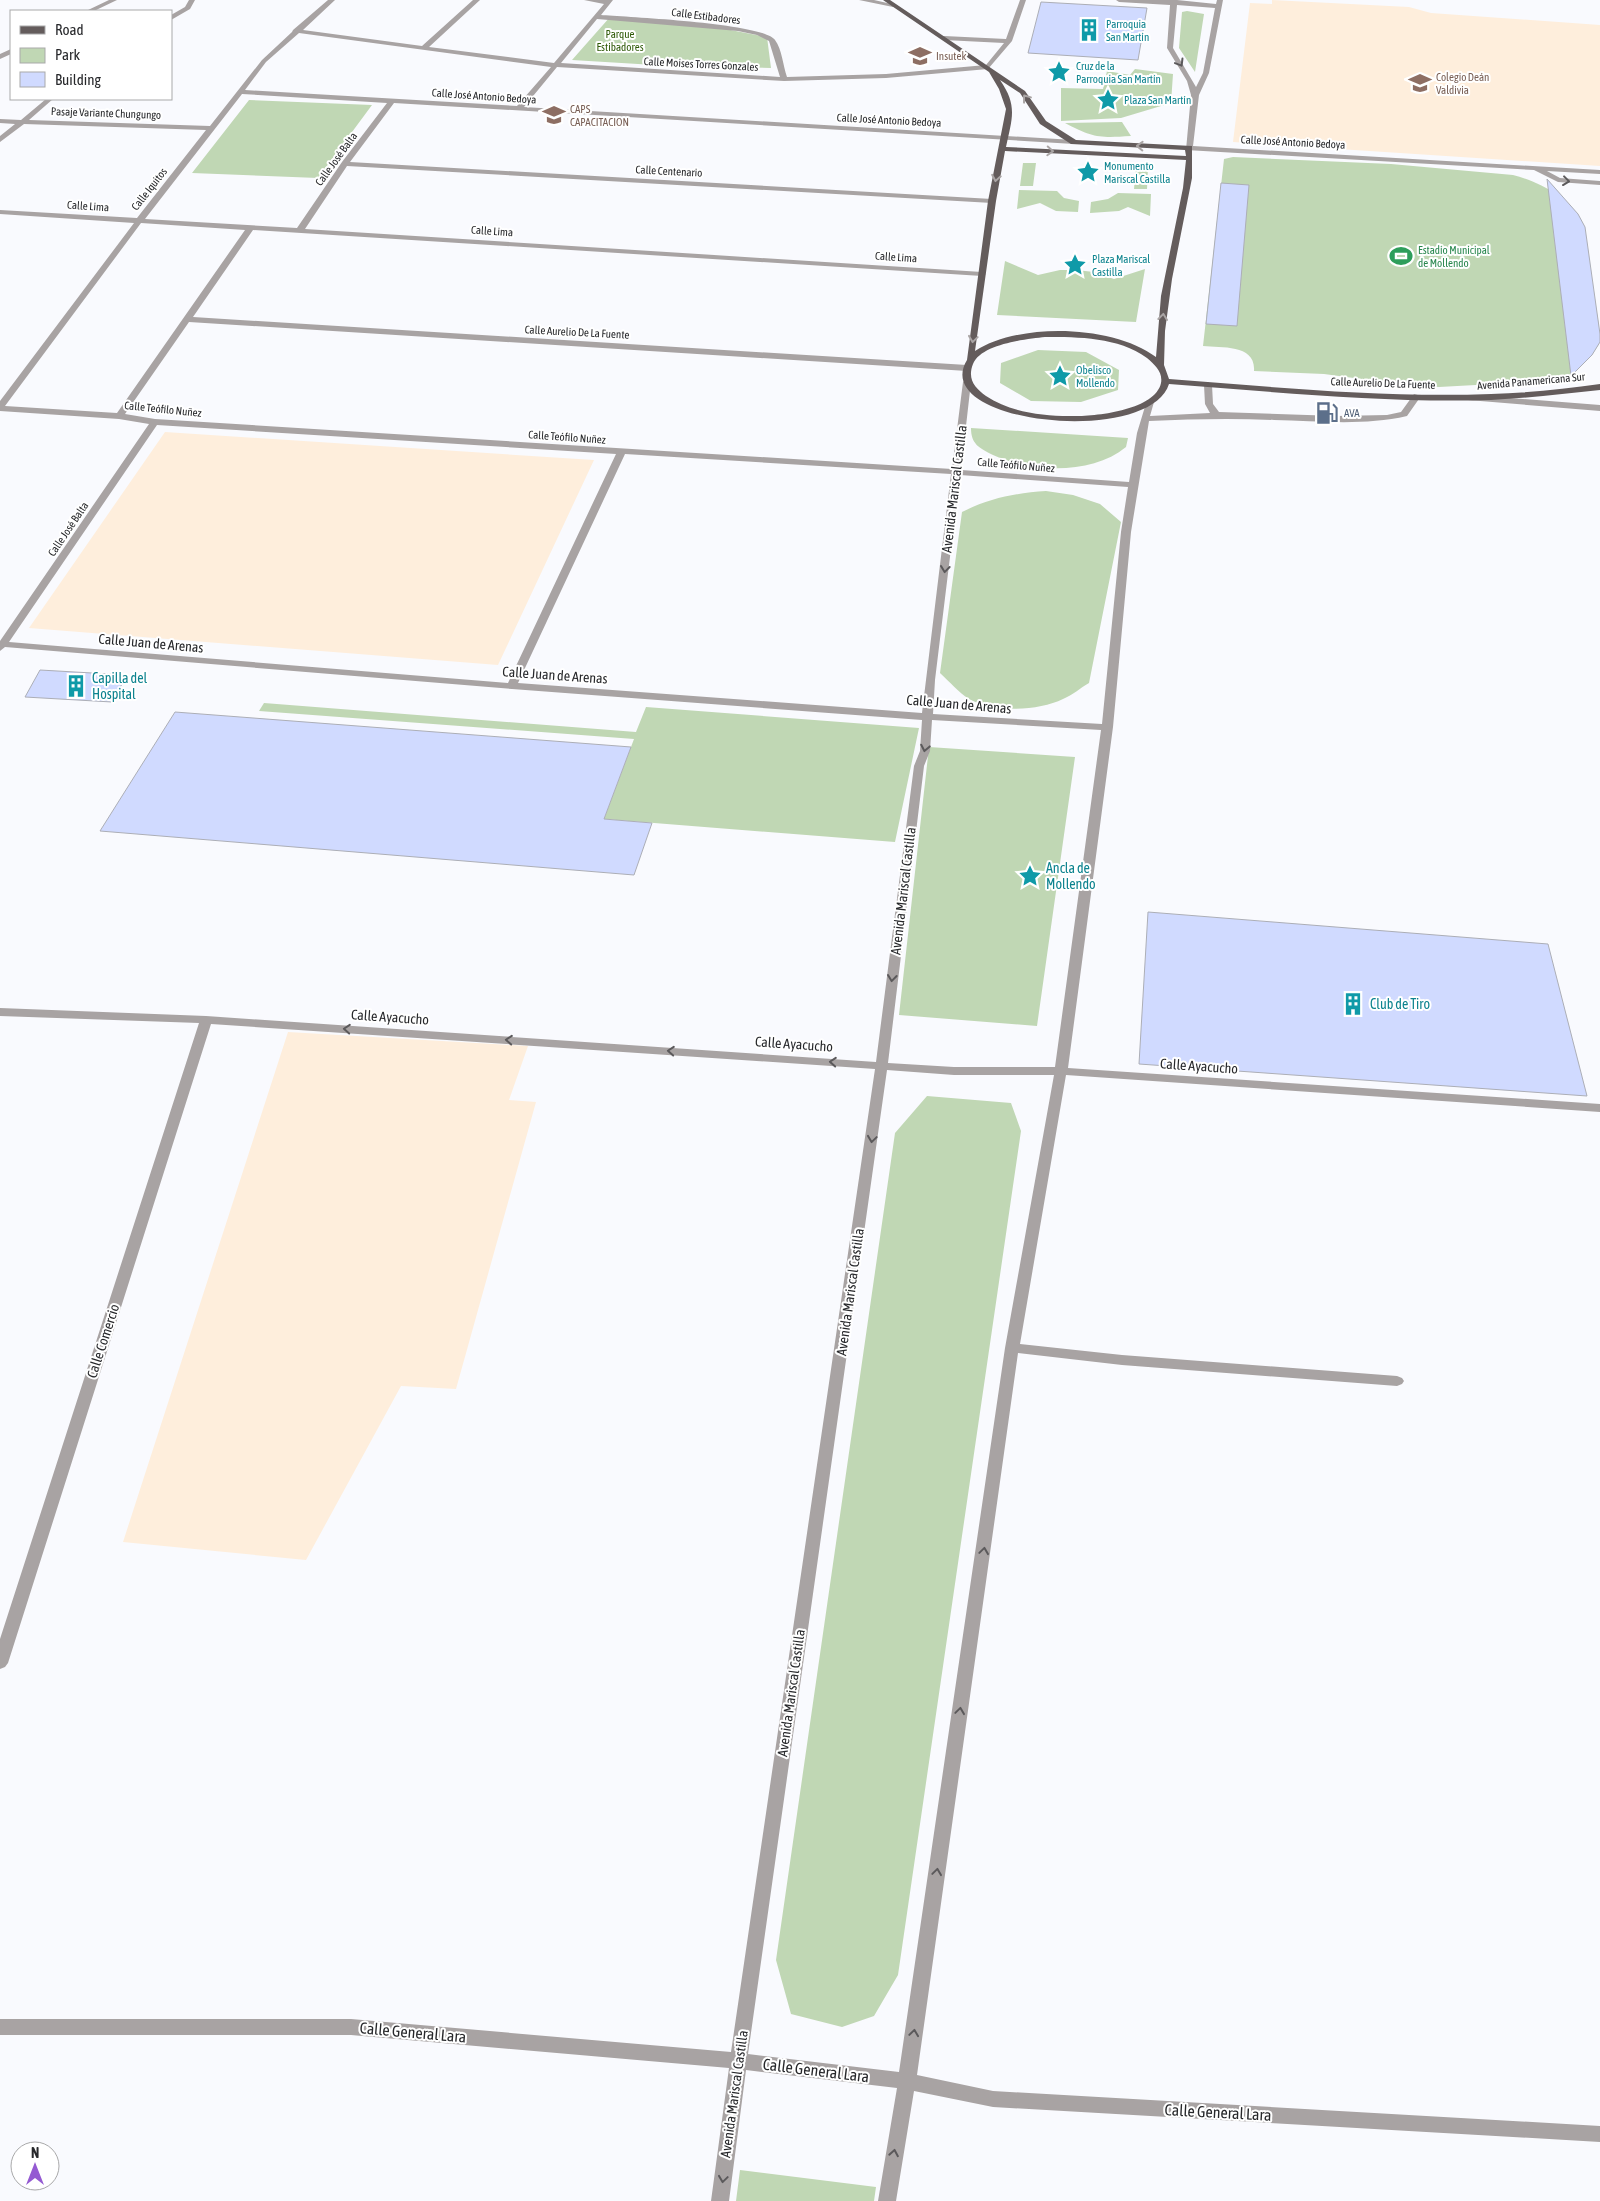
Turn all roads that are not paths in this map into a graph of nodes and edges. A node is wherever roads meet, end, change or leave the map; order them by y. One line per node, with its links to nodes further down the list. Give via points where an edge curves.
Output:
1 (114, 0): 14 (street)
2 (192, 0): 15 (street, via 188,8)
3 (332, 0): 17 (street, Calle Iquitos)
4 (477, 0): 20 (street)
5 (587, 0): 10 (street)
6 (862, 0): 13 (street)
7 (886, 0): 13 (main road)
8 (1023, 0): 19 (street)
9 (1119, 0): 11 (street)
10 (609, 1): 16 (street)
11 (1174, 1): 12 (street); 25 (street, one-way to 25, via 1170,48)
12 (1220, 3): 25 (street, via 1206,73)
13 (893, 6): 18 (main road)
14 (91, 10)
15 (172, 17)
16 (595, 17): 21 (street); 23 (street, Calle Estibadores, via 681,23 767,36 772,40)
17 (295, 31): 20 (street, Calle Moises Torres Gonzales); 24 (street, Calle Iquitos, via 264,61)
18 (944, 38): 19 (street); 22 (main road)
19 (1009, 41): 22 (street)
20 (423, 48): 21 (street, Calle Moises Torres Gonzales)
21 (554, 64): 23 (street, Calle Moises Torres Gonzales); 28 (street)
22 (988, 67): 23 (street, Calle Moises Torres Gonzales, via 886,76); 32 (main road, via 1003,89 1010,109); 34 (main road, one-way to 22, via 1043,122 1023,92)
23 (784, 79)
24 (241, 92): 27 (street, Calle José Antonio Bedoya); 31 (street, Calle Iquitos)
25 (1196, 96): 35 (street)
26 (49, 100): 30 (street)
27 (392, 102): 28 (street, Calle José Antonio Bedoya); 38 (street, Calle José Balta)
28 (518, 110): 32 (street, Calle José Antonio Bedoya)
29 (0, 121): 30 (street, Pasaje Variante Chungungo)
30 (20, 122): 31 (street, Pasaje Variante Chungungo); 33 (street)
31 (212, 128): 44 (street, Calle Iquitos)
32 (1003, 138): 34 (street, Calle José Antonio Bedoya); 36 (main road)
33 (0, 140)
34 (1074, 142): 35 (main road, Calle José Antonio Bedoya, one-way to 34)
35 (1189, 148): 37 (main road); 39 (street, Calle José Antonio Bedoya)
36 (1001, 149): 37 (main road, one-way to 37); 42 (main road, one-way to 42)
37 (1190, 158): 50 (main road, one-way to 37, via 1166,295)
38 (345, 164): 42 (street, Calle Centenario); 46 (street, Calle José Balta)
39 (1535, 168): 40 (street, Calle José Antonio Bedoya); 41 (street, Calle José Antonio Bedoya, one-way to 41, via 1558,180)
40 (1600, 172)
41 (1600, 183)
42 (992, 201): 47 (main road)
43 (0, 212): 44 (street, Calle Lima)
44 (138, 221): 45 (street, Calle Lima); 59 (street, Calle Iquitos)
45 (250, 229): 46 (street, Calle Lima); 48 (street)
46 (300, 230): 47 (street, Calle Lima)
47 (982, 274): 49 (main road, one-way to 49)
48 (186, 319): 51 (street, Calle Aurelio De La Fuente); 62 (street)
49 (970, 359): 50 (main road, via 999,342 1068,334 1116,341 1150,356); 51 (main road)
50 (1160, 365): 53 (main road, via 1165,373)
51 (967, 368): 52 (main road)
52 (967, 382): 58 (main road, via 975,392 996,404 1041,417 1102,417); 66 (street, Avenida Mariscal Castilla)
53 (1165, 382): 54 (main road, Calle Aurelio De La Fuente); 58 (main road)
54 (1208, 385): 56 (main road, Calle Aurelio De La Fuente); 61 (street, via 1209,404)
55 (1600, 387): 57 (main road, Avenida Panamericana Sur)
56 (1417, 396): 57 (main road, Calle Aurelio De La Fuente); 61 (street, via 1404,414 1387,418)
57 (1464, 398): 60 (street, Calle Aurelio De La Fuente)
58 (1150, 402): 63 (street)
59 (0, 408): 62 (street, Calle Teófilo Nuñez)
60 (1600, 408)
61 (1216, 415): 63 (street)
62 (120, 416): 64 (street, Calle Teófilo Nuñez)
63 (1145, 419): 67 (street)
64 (155, 422): 65 (street, Calle Teófilo Nuñez); 68 (street, Calle José Balta)
65 (622, 452): 66 (street, Calle Teófilo Nuñez); 69 (street)
66 (956, 472): 67 (street, Calle Teófilo Nuñez); 70 (street, Avenida Mariscal Castilla, one-way to 70)
67 (1133, 485): 71 (street)
68 (1, 645): 69 (street, Calle Juan de Arenas)
69 (512, 686): 70 (street, Calle Juan de Arenas)
70 (928, 716): 71 (street, Calle Juan de Arenas); 74 (street, Avenida Mariscal Castilla, one-way to 74)
71 (1108, 727): 75 (street)
72 (0, 1012): 73 (street, Calle Ayacucho)
73 (206, 1020): 74 (street, Calle Ayacucho, one-way to 73); 79 (street, Calle Comercio)
74 (882, 1065): 75 (street, Calle Ayacucho, via 954,1070); 81 (street, Avenida Mariscal Castilla, one-way to 81)
75 (1062, 1071): 76 (street, Calle Ayacucho); 77 (street)
76 (1600, 1108)
77 (1012, 1348): 78 (street, via 1122,1360); 82 (street, one-way to 77)
78 (1397, 1381)
79 (0, 1663)
80 (0, 2027): 81 (street, Calle General Lara, via 351,2027)
81 (739, 2061): 82 (street, Calle General Lara); 84 (street, Avenida Mariscal Castilla, one-way to 84)
82 (907, 2081): 83 (street, Calle General Lara, via 993,2099); 85 (street, one-way to 82)
83 (1600, 2134)
84 (720, 2201)
85 (887, 2201)

